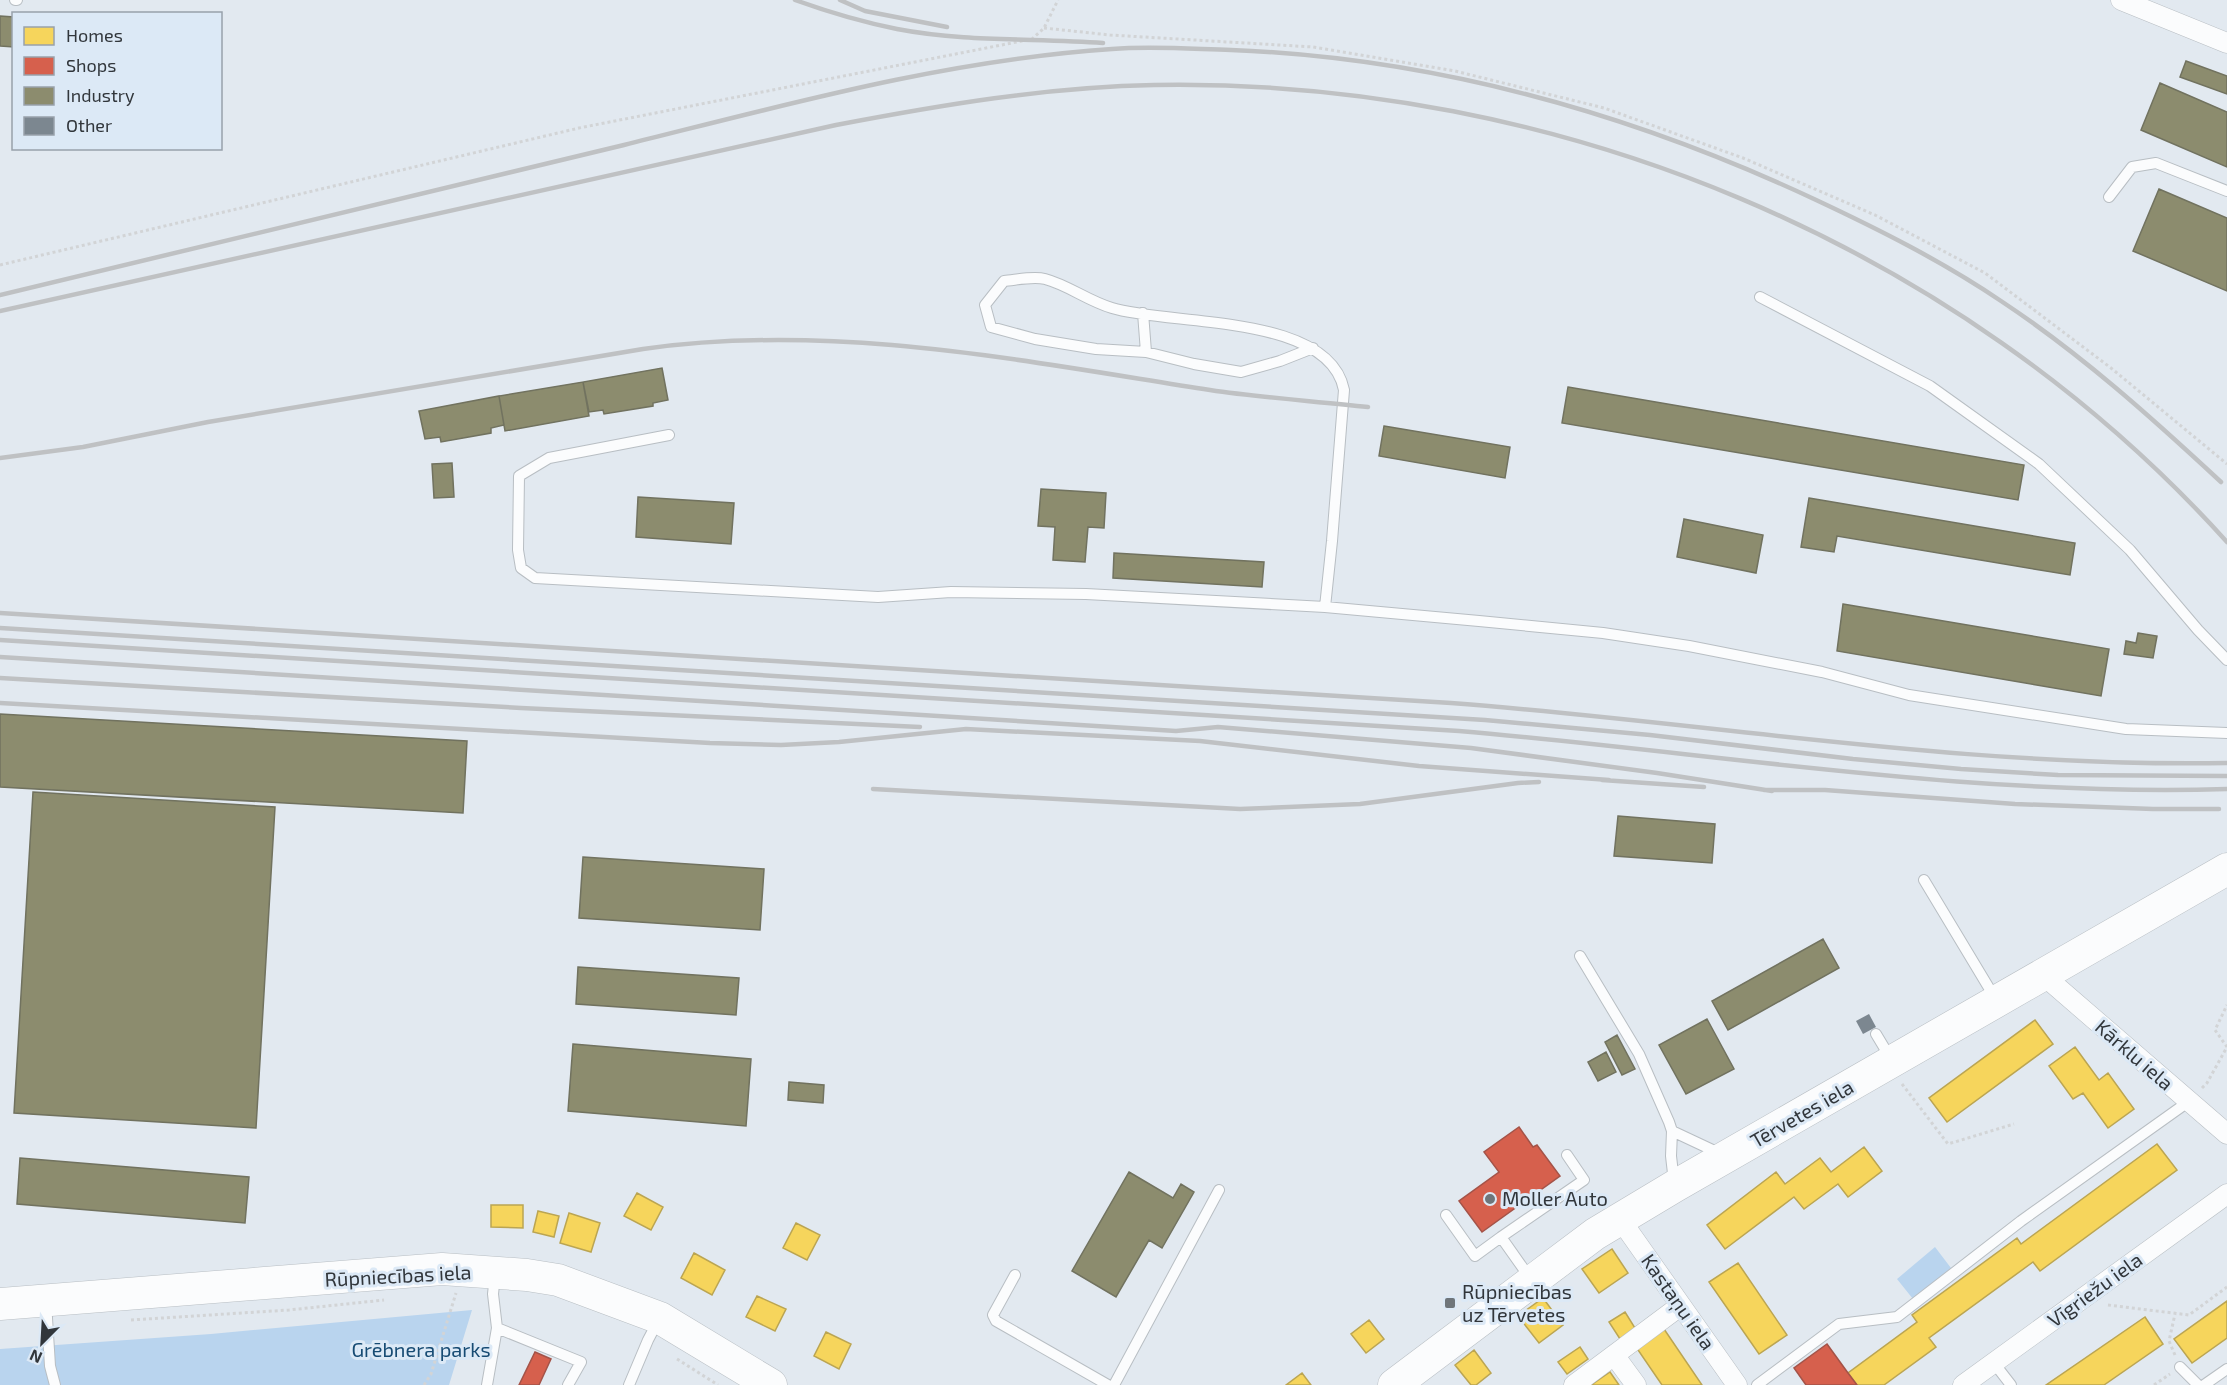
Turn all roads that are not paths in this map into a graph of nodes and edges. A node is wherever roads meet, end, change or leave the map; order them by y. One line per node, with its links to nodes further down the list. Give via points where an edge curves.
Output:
1 (2121, 0): 2 (street)
2 (2227, 43)
3 (2227, 191): 4 (lane, via 2156,164 2132,167)
4 (2109, 197)
5 (1760, 297): 11 (lane, via 1930,386 2039,464 2130,550)
6 (1143, 313): 7 (lane, via 1228,323 1281,335); 8 (lane); 8 (lane, via 1112,308 1043,278 1004,281 984,305 991,327 1096,349)
7 (1313, 348): 8 (lane, via 1241,372); 10 (lane, via 1341,378 1344,390)
8 (1146, 352)
9 (669, 435): 10 (lane, via 549,458 519,476 521,568 534,578 878,597 951,592 1086,594)
10 (1324, 607): 12 (lane, via 1603,633 1822,672 1909,695 2126,729)
11 (2227, 660)
12 (2227, 733)
13 (2227, 869): 16 (main road, Tērvetes iela)
14 (1924, 880): 17 (lane)
15 (1580, 956): 21 (lane, via 1639,1054)
16 (2042, 975): 17 (main road, Tērvetes iela); 20 (street, Kārklu iela)
17 (1996, 1001): 19 (main road, Tērvetes iela)
18 (1876, 1034): 19 (lane)
19 (1896, 1071): 24 (main road, Tērvetes iela)
20 (2188, 1102): 22 (street, Kārklu iela); 54 (lane, via 2021,1221 1897,1317 1839,1324)
21 (1672, 1131): 24 (lane); 25 (lane)
22 (2227, 1134)
23 (1567, 1155): 30 (lane, via 1584,1180)
24 (1726, 1157): 25 (main road, Tērvetes iela)
25 (1675, 1186): 29 (main road, Tērvetes iela)
26 (1220, 1190): 49 (lane)
27 (2227, 1194): 40 (street, Vīgriežu iela)
28 (1446, 1215): 30 (lane, via 1475,1256)
29 (1620, 1220): 32 (main road, Tērvetes iela); 36 (street, Kastaņu iela)
30 (1501, 1237): 32 (lane)
31 (1016, 1275): 48 (lane, via 993,1315 996,1321)
32 (1532, 1281): 50 (main road, Tērvetes iela)
33 (494, 1283): 34 (main road, Rūpniecības iela, via 442,1269); 37 (lane); 38 (main road, Rūpniecības iela, via 558,1280)
34 (46, 1300): 35 (main road, Rūpniecības iela); 43 (lane)
35 (0, 1304)
36 (1680, 1306): 39 (street); 53 (street, Kastaņu iela)
37 (497, 1328): 44 (lane); 45 (lane, via 581,1362)
38 (654, 1329): 46 (lane); 47 (main road, Rūpniecības iela)
39 (1614, 1355): 51 (street); 52 (street)
40 (1994, 1363): 55 (street, Vīgriežu iela); 56 (lane)
41 (2180, 1367): 57 (lane)
42 (2224, 1375): 58 (lane)
43 (55, 1385)
44 (487, 1385)
45 (568, 1385)
46 (629, 1385)
47 (771, 1385)
48 (1108, 1385)
49 (1114, 1385)
50 (1394, 1385)
51 (1574, 1385)
52 (1636, 1385)
53 (1737, 1385)
54 (1756, 1385)
55 (1963, 1385)
56 (2011, 1385)
57 (2198, 1385)
58 (2204, 1385)

